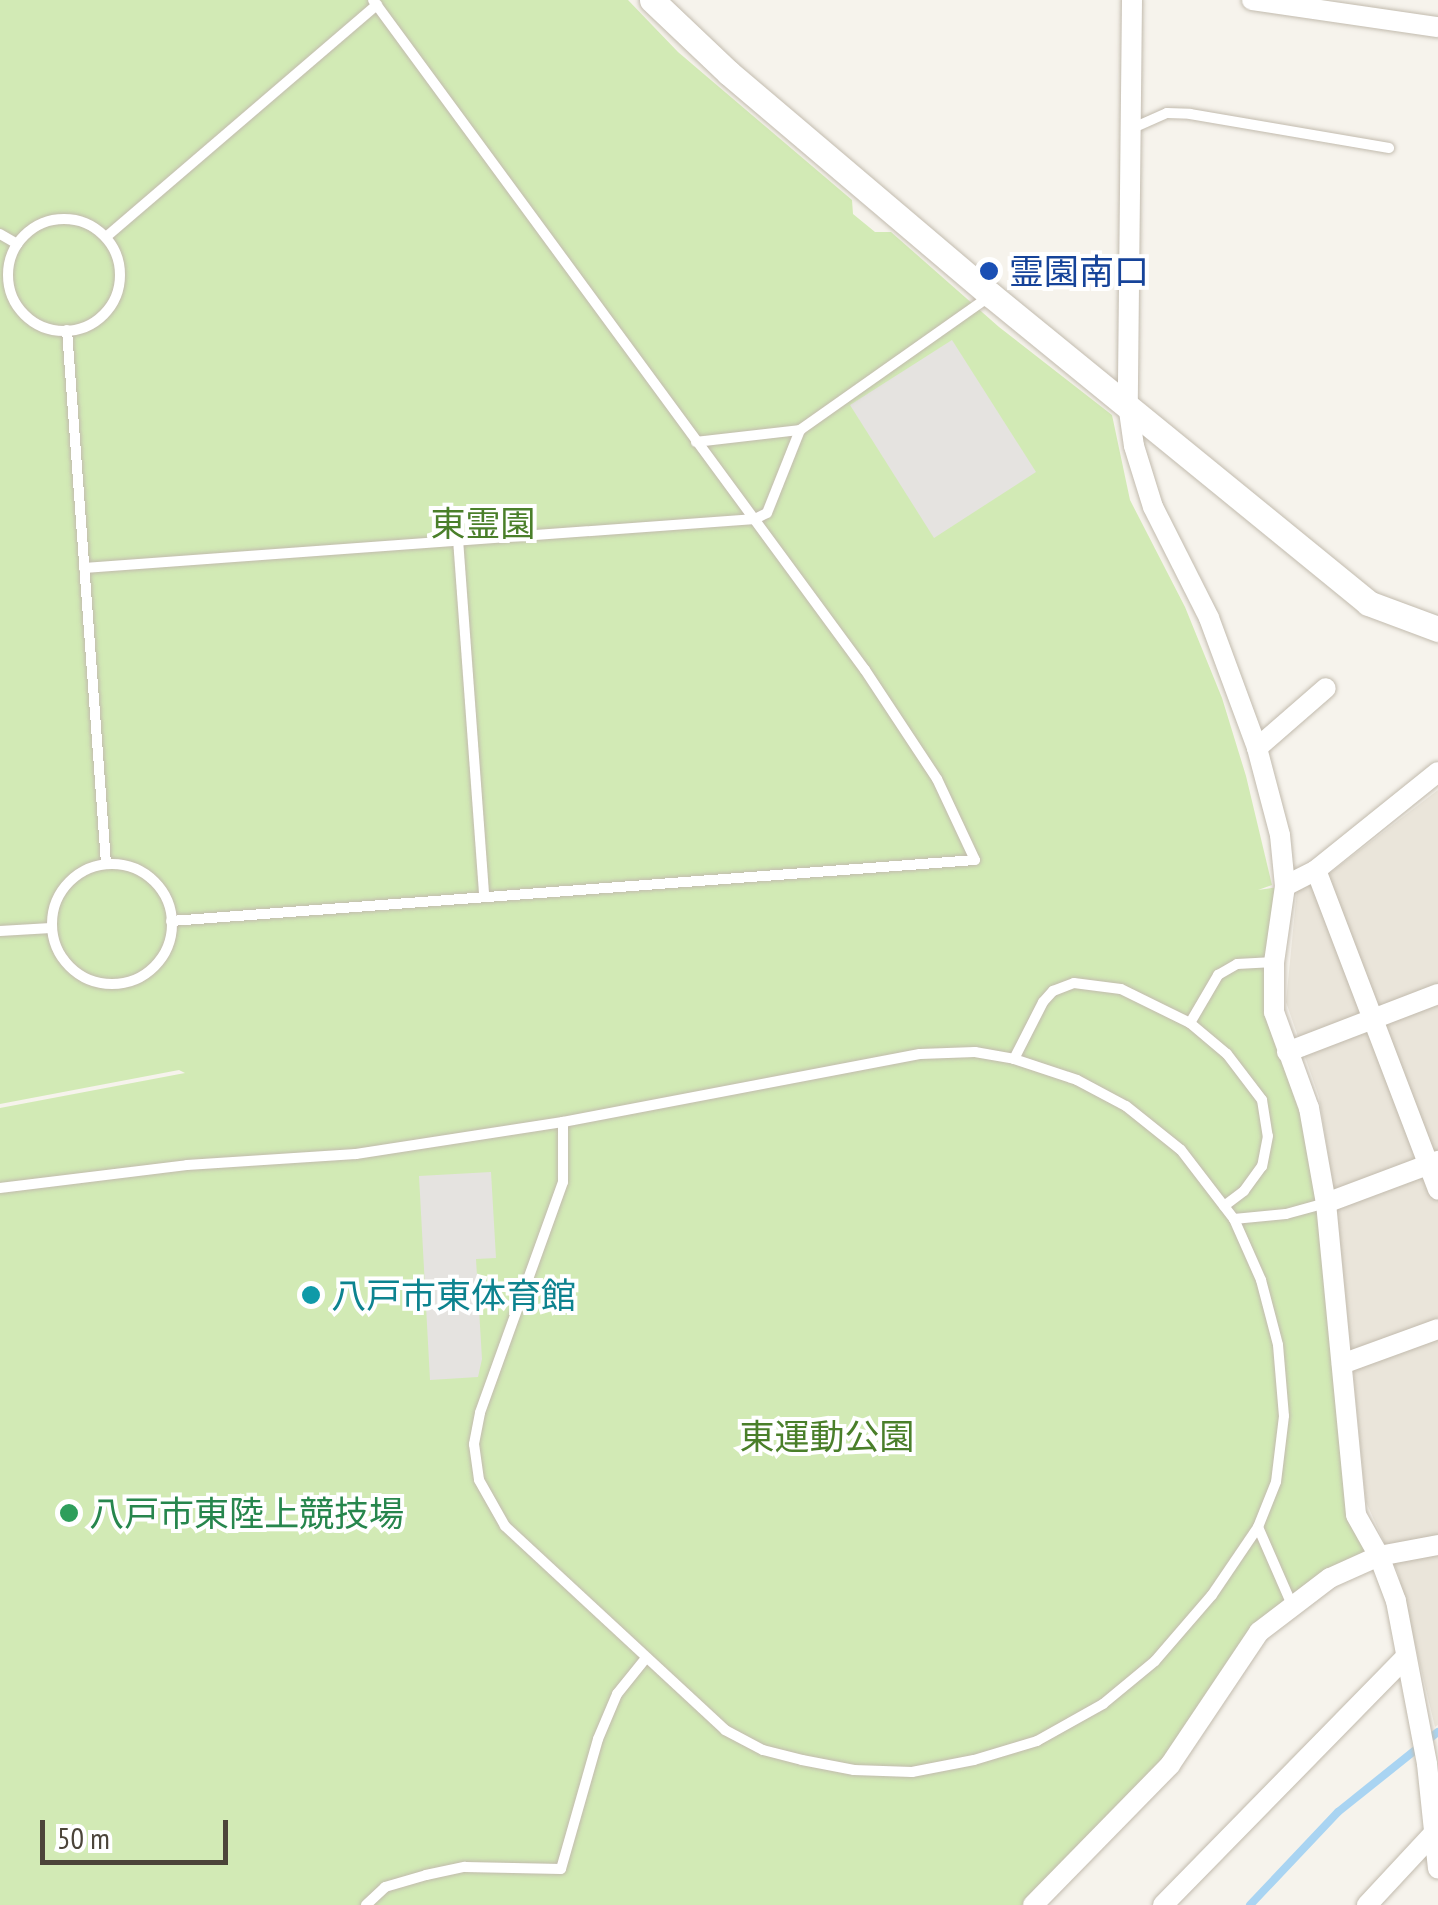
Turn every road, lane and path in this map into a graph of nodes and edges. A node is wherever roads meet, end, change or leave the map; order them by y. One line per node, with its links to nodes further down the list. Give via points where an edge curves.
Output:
1 (652, 0): 11 (street)
2 (1132, 0): 6 (street)
3 (1252, 0): 5 (street)
4 (375, 3): 9 (lane); 15 (lane)
5 (1438, 27)
6 (1133, 128): 7 (lane, via 1167,113 1190,114); 13 (street)
7 (1389, 148)
8 (0, 234): 10 (lane)
9 (106, 237): 10 (lane, via 82,221 52,220); 12 (lane, via 119,263 118,292 102,317)
10 (17, 244): 12 (lane, via 8,272 14,300 34,322)
11 (991, 295): 13 (street); 14 (lane)
12 (67, 330): 18 (lane)
13 (1128, 404): 19 (street, via 1368,603); 21 (street, via 1153,507 1208,618)
14 (800, 430): 15 (lane); 16 (lane, via 768,514)
15 (696, 442): 16 (lane)
16 (754, 519): 17 (lane); 26 (lane, via 937,780 975,860)
17 (458, 539): 18 (lane); 26 (lane)
18 (84, 568): 23 (lane)
19 (1438, 629)
20 (1326, 688): 21 (street)
21 (1257, 748): 25 (street)
22 (1438, 773): 24 (street)
23 (106, 864): 27 (lane, via 148,876 166,898); 28 (lane, via 68,883 53,908)
24 (1316, 870): 25 (street); 32 (street)
25 (1286, 886): 30 (street)
26 (484, 896): 27 (lane)
27 (172, 921): 28 (lane, via 170,941 155,966 116,985 75,973 57,951)
28 (52, 928): 29 (lane)
29 (0, 931)
30 (1274, 962): 33 (lane, via 1238,964 1218,976); 34 (street, via 1274,1012)
31 (1438, 994): 32 (street)
32 (1371, 1020): 34 (street); 37 (street)
33 (1190, 1023): 35 (lane, via 1121,989 1074,983 1043,1002); 41 (lane, via 1226,1054 1262,1100 1268,1136 1262,1166)
34 (1287, 1052): 40 (street, via 1309,1108)
35 (1014, 1059): 36 (lane, via 920,1054); 41 (lane, via 1077,1080 1126,1106 1180,1150)
36 (563, 1122): 38 (lane, via 356,1154 187,1164); 50 (lane, via 563,1182 474,1444 480,1480 506,1526)
37 (1433, 1163): 39 (street); 40 (street)
38 (0, 1188)
39 (1438, 1189)
40 (1326, 1203): 42 (lane); 44 (street)
41 (1224, 1206): 42 (lane)
42 (1234, 1218): 45 (lane, via 1261,1280 1278,1344 1284,1416 1276,1482)
43 (1438, 1330): 44 (street)
44 (1342, 1364): 47 (street, via 1356,1515)
45 (1258, 1527): 48 (lane); 50 (lane, via 1155,1661 1102,1704 1036,1741 974,1760 912,1772 854,1770 762,1750 726,1730)
46 (1438, 1545): 47 (street)
47 (1379, 1556): 48 (street); 49 (street)
48 (1292, 1605): 55 (street, via 1259,1632 1170,1764)
49 (1406, 1657): 51 (street); 56 (street)
50 (646, 1658): 54 (lane, via 617,1694 598,1739 560,1869 426,1874 385,1887)
51 (1432, 1762): 52 (street)
52 (1434, 1833): 53 (street); 57 (street)
53 (1438, 1868)
54 (366, 1905)
55 (1034, 1905)
56 (1163, 1905)
57 (1367, 1905)

